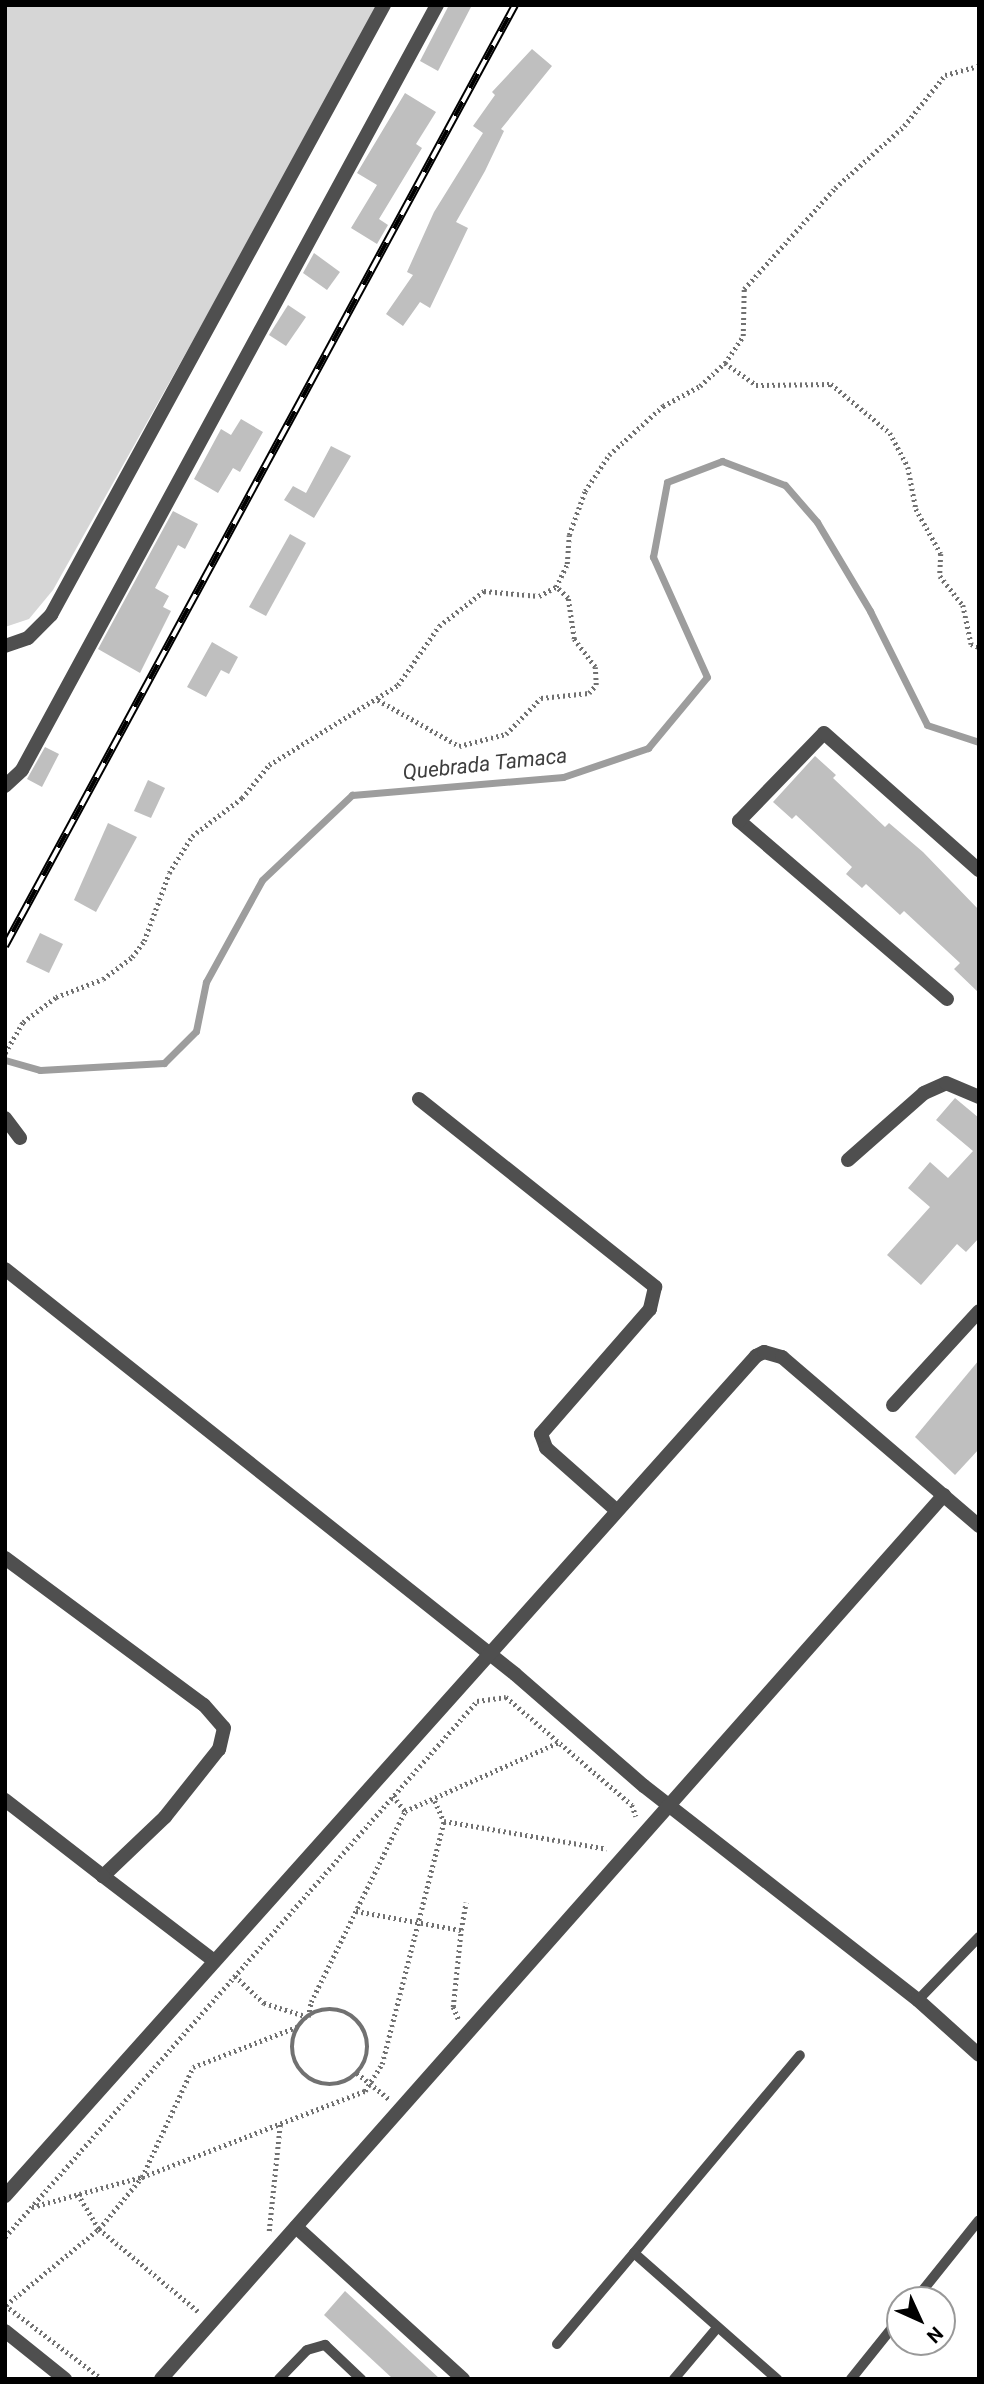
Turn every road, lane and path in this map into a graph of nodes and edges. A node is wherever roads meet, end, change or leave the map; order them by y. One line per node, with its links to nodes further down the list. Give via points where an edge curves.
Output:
1 (384, 5): 6 (street, via 51,615 29,638)
2 (437, 5): 9 (street, via 22,770)
3 (979, 66): 4 (path, via 945,75 904,126 835,188 744,289 743,336)
4 (724, 363): 5 (path, via 700,386 656,412 610,455 585,491 569,535 567,564); 7 (path, via 756,385 831,384 890,433 908,467 916,509 941,554 940,576 963,605 971,644)
5 (556, 587): 8 (path, via 539,596 484,591 439,626 398,685); 8 (path, via 568,598 574,639 595,667 596,685 589,694 541,698 506,734 459,746)
6 (5, 646)
7 (979, 647)
8 (378, 700): 12 (path, via 269,765 242,797 192,836 169,873 144,941 132,957 103,979 56,997 23,1022)
9 (5, 786)
10 (979, 870): 11 (street, via 824,733 739,821)
11 (947, 999)
12 (5, 1053)
13 (979, 1097): 17 (street, via 946,1083 924,1093)
14 (419, 1099): 22 (street, via 655,1287 650,1309 541,1434 546,1448)
15 (5, 1118): 16 (street)
16 (20, 1138)
17 (848, 1160)
18 (5, 1269): 25 (street)
19 (979, 1312): 20 (street)
20 (893, 1405)
21 (944, 1495): 22 (street, via 782,1357 764,1352 749,1361); 23 (street); 30 (street)
22 (615, 1509): 25 (street)
23 (979, 1526)
24 (5, 1558): 35 (street, via 204,1706 223,1728 219,1749 164,1817)
25 (488, 1653): 30 (street); 41 (street)
26 (559, 1742): 27 (path, via 506,1697 489,1696 477,1701); 29 (path); 33 (path, via 632,1805 636,1816 620,1838)
27 (393, 1796): 31 (path); 42 (path)
28 (5, 1800): 35 (street)
29 (435, 1801): 31 (path); 32 (path)
30 (668, 1805): 33 (street); 43 (street)
31 (405, 1811): 37 (path)
32 (444, 1821): 34 (path); 38 (path)
33 (631, 1849): 58 (street)
34 (610, 1850)
35 (103, 1876): 41 (street)
36 (466, 1902): 39 (path)
37 (356, 1911): 38 (path); 44 (path)
38 (417, 1926): 39 (path); 50 (path, via 382,2064)
39 (461, 1930): 45 (path, via 453,2007)
40 (979, 1937): 43 (lane)
41 (214, 1961): 55 (street)
42 (235, 1976): 44 (path, via 264,2003); 56 (path)
43 (918, 2000): 47 (street)
44 (308, 2017): 46 (path); 49 (path, via 333,2010 357,2020 368,2043 367,2056)
45 (459, 2021)
46 (299, 2026): 49 (path, via 293,2052 304,2075 327,2085 341,2084); 53 (path, via 193,2067)
47 (979, 2054)
48 (800, 2055): 62 (lane)
49 (357, 2073): 50 (path)
50 (370, 2085): 51 (path); 52 (path, via 365,2091)
51 (390, 2100)
52 (280, 2124): 53 (path); 61 (path)
53 (142, 2177): 54 (path); 59 (path)
54 (78, 2194): 56 (path); 59 (path)
55 (5, 2196)
56 (31, 2207): 60 (path)
57 (979, 2220): 63 (lane)
58 (296, 2227): 72 (street); 75 (street)
59 (99, 2229): 64 (path); 65 (path)
60 (5, 2237)
61 (268, 2237)
62 (634, 2253): 66 (lane); 69 (lane)
63 (926, 2286)
64 (5, 2305): 71 (path)
65 (200, 2314)
66 (717, 2328): 76 (lane); 77 (lane)
67 (5, 2331): 70 (street)
68 (886, 2335): 78 (lane)
69 (557, 2344)
70 (65, 2379)
71 (102, 2379)
72 (161, 2379)
73 (279, 2379): 74 (lane, via 307,2350 325,2345)
74 (361, 2379)
75 (463, 2379)
76 (674, 2379)
77 (777, 2379)
78 (851, 2379)

